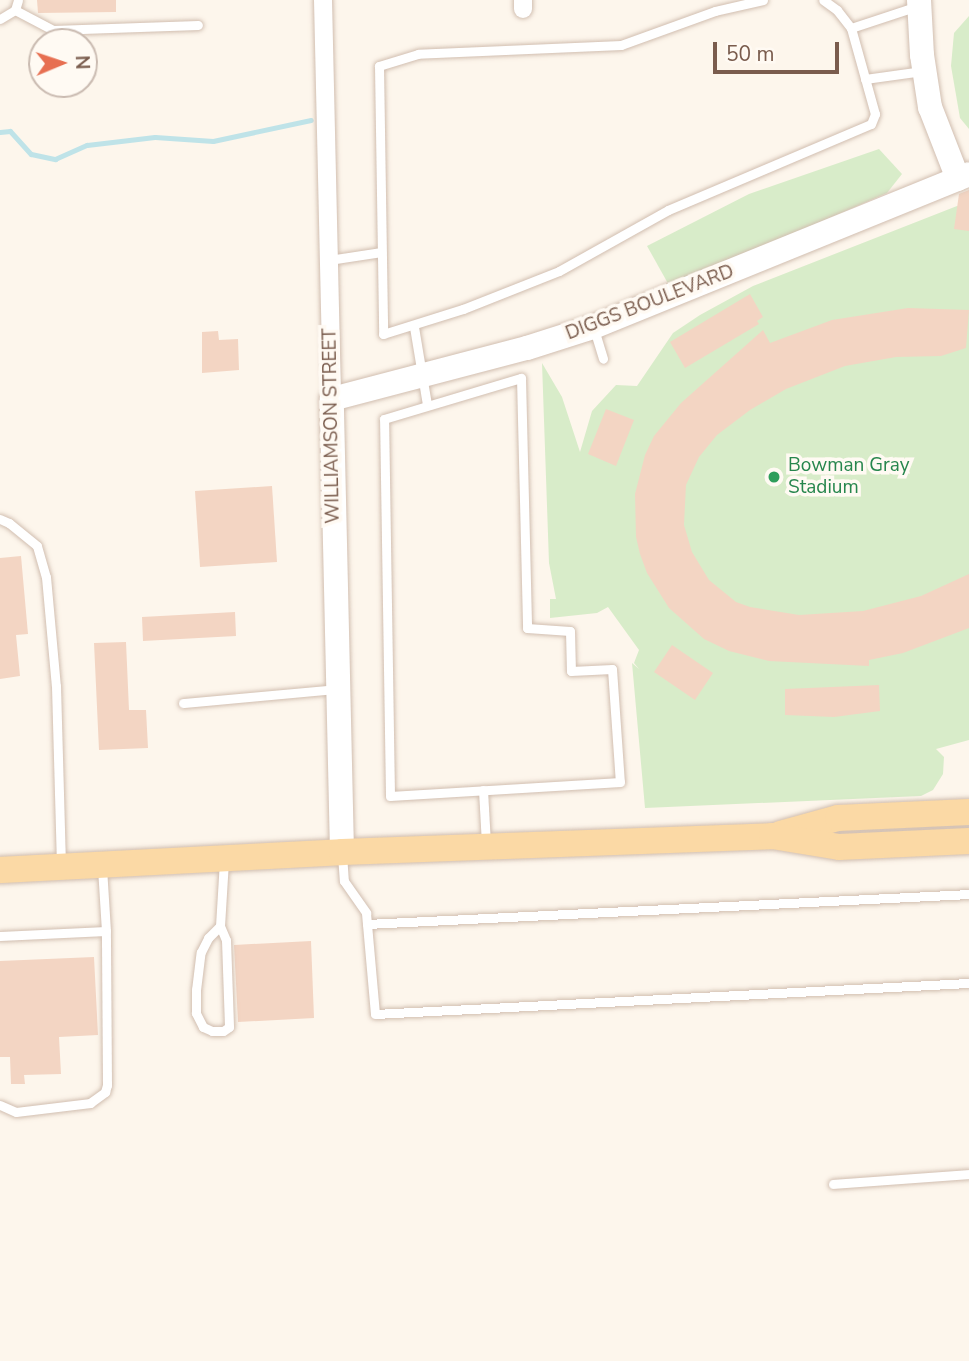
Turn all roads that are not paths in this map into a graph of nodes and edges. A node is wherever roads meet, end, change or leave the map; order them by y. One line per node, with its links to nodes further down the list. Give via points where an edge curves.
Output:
1 (18, 0): 6 (lane)
2 (323, 0): 14 (street, WILLIAMSON STREET)
3 (763, 0): 13 (lane, via 715,11 621,45 418,54 379,66)
4 (823, 0): 9 (lane)
5 (919, 3): 9 (lane); 10 (street, DIGGS BOULEVARD)
6 (15, 10): 7 (lane); 8 (lane, via 53,30)
7 (0, 19)
8 (198, 25)
9 (851, 29): 11 (lane)
10 (924, 71): 11 (lane); 12 (street, DIGGS BOULEVARD, via 936,127)
11 (865, 79): 15 (lane, via 875,114 871,124 668,210 559,271)
12 (964, 176): 16 (street, DIGGS BOULEVARD)
13 (381, 252): 14 (lane); 15 (lane, via 383,334)
14 (329, 260): 19 (street, WILLIAMSON STREET)
15 (414, 327): 18 (lane)
16 (593, 327): 17 (lane); 18 (street, DIGGS BOULEVARD)
17 (603, 359)
18 (424, 375): 19 (street, DIGGS BOULEVARD); 20 (lane)
19 (332, 399): 22 (street, WILLIAMSON STREET)
20 (427, 405): 24 (lane, via 384,419 390,796); 24 (lane, via 521,378 527,628 570,631 572,671 612,669 620,782)
21 (0, 519): 32 (lane, via 37,546 46,577 56,686)
22 (338, 689): 23 (lane); 29 (street, WILLIAMSON STREET)
23 (183, 703)
24 (483, 790): 28 (lane)
25 (969, 811): 26 (main road, via 838,818)
26 (772, 836): 27 (main road, via 839,847); 28 (main road)
27 (969, 841)
28 (486, 847): 29 (main road)
29 (342, 852): 30 (main road); 35 (lane, via 344,881 366,913)
30 (224, 858): 31 (main road); 36 (lane)
31 (102, 863): 32 (main road); 37 (lane)
32 (61, 865): 33 (main road)
33 (0, 870)
34 (969, 894): 35 (lane)
35 (367, 924): 39 (lane, via 375,1014)
36 (220, 926): 36 (lane, via 208,938 197,969 196,1013 203,1027 212,1031 229,1027 226,940)
37 (106, 931): 38 (lane); 40 (lane, via 105,1093 90,1103 16,1112)
38 (0, 936)
39 (969, 983)
40 (0, 1105)
41 (969, 1174): 42 (lane)
42 (833, 1184)

